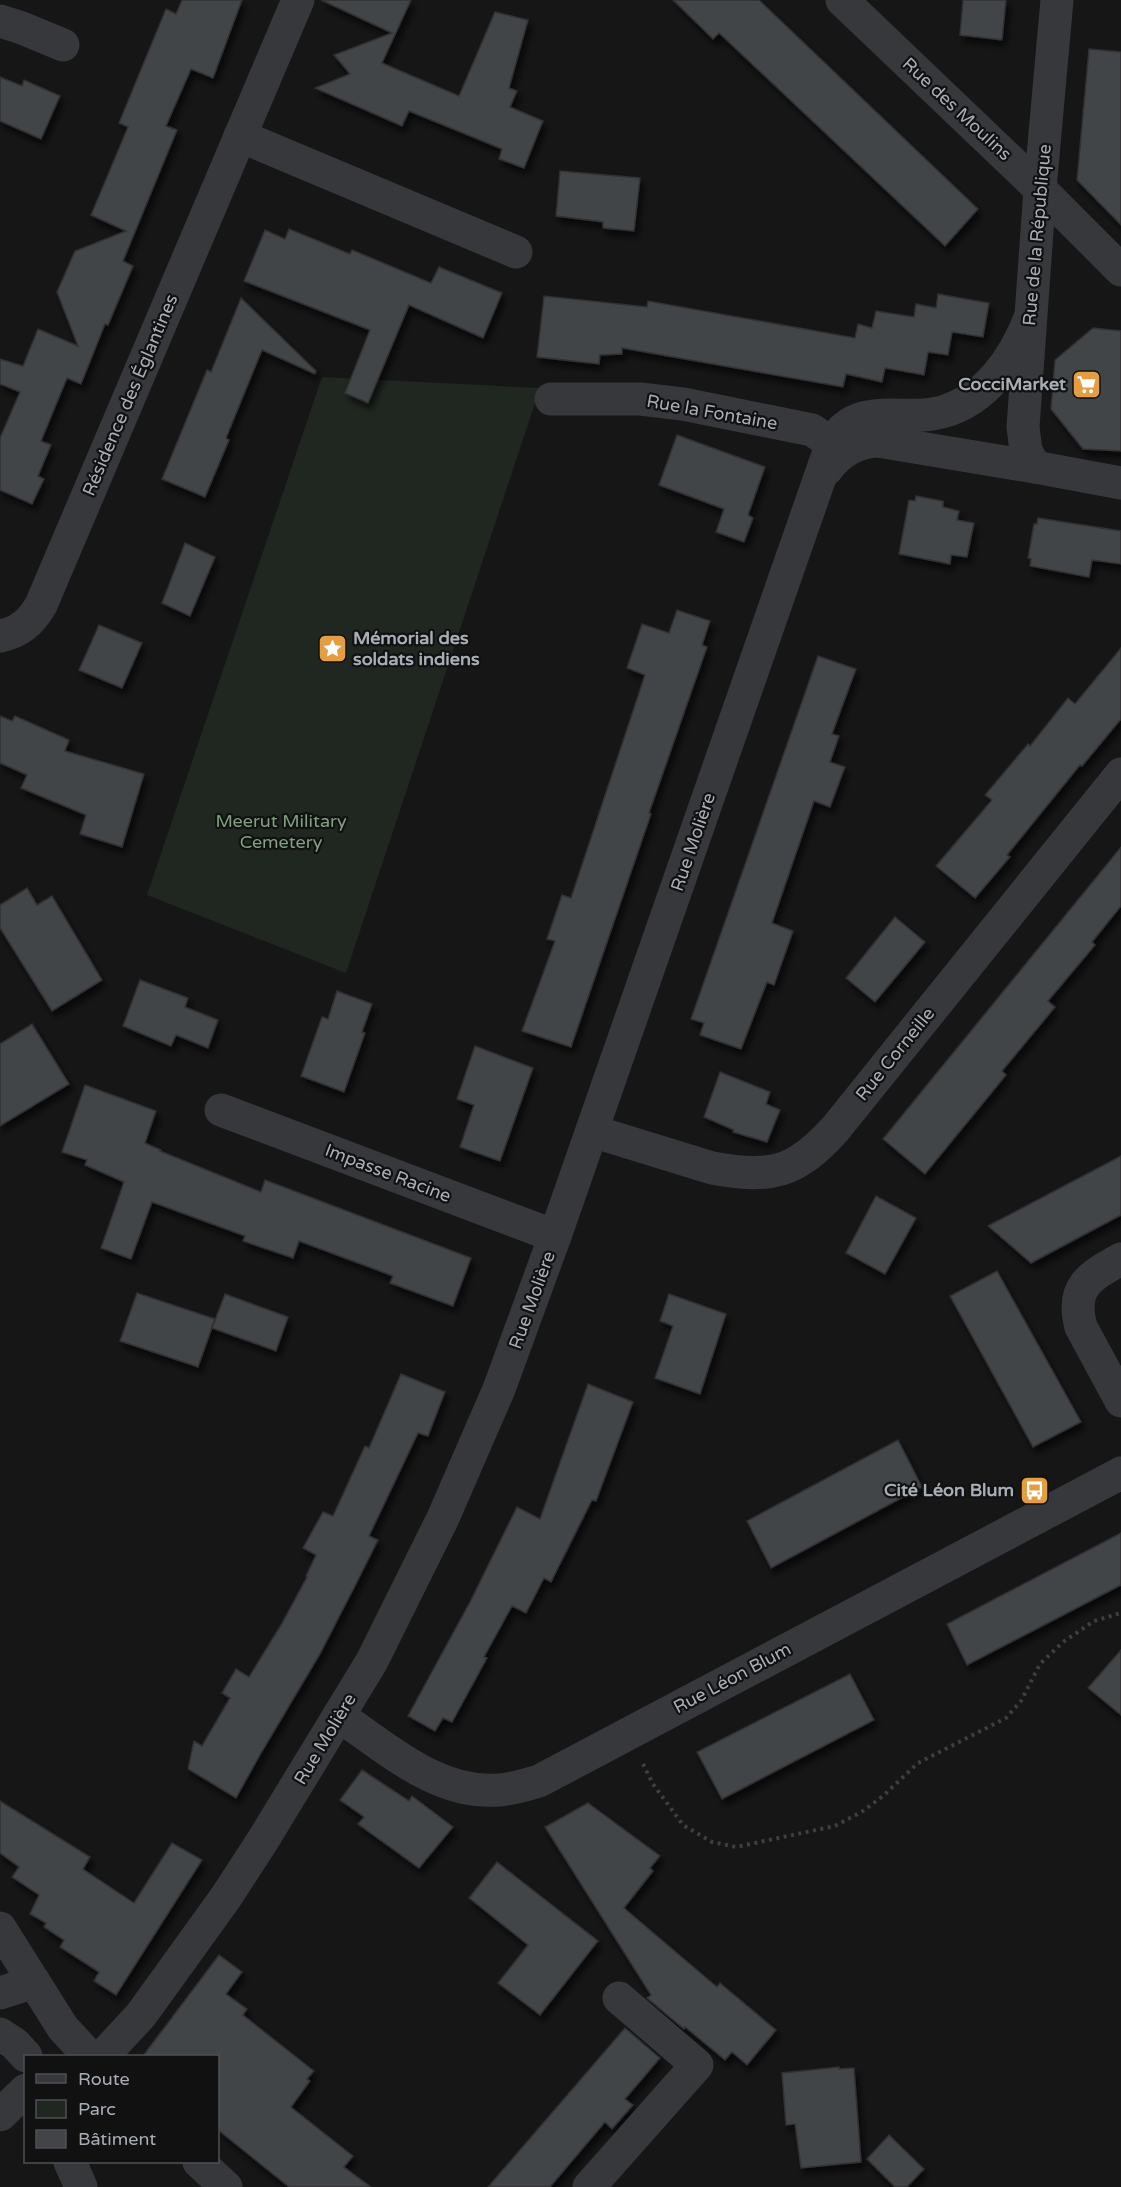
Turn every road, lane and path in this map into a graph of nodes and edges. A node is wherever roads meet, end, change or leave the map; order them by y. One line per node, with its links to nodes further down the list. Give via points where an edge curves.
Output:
1 (298, 0): 6 (street, Résidence des Églantines)
2 (842, 0): 7 (street, Rue des Moulins)
3 (1057, 0): 7 (street, Rue de la République)
4 (0, 21): 5 (street)
5 (63, 45)
6 (240, 136): 8 (street); 15 (street, Résidence des Églantines, via 41,605 25,626)
7 (1040, 189): 9 (street, Rue des Moulins); 10 (street, Rue de la République)
8 (516, 252)
9 (1121, 270)
10 (1030, 318): 12 (street, via 1002,369 981,392 956,407 931,415 891,414 867,417 848,425 837,435); 13 (street, Rue de la République, via 1023,436)
11 (551, 399): 12 (street, Rue la Fontaine, via 640,399 683,404 812,430)
12 (833, 457): 13 (street, via 870,442 888,442); 18 (street, Rue Molière)
13 (1035, 467): 14 (street)
14 (1121, 483)
15 (0, 636)
16 (1121, 774): 18 (street, Rue Corneille, via 836,1128 809,1156 780,1170 730,1171)
17 (221, 1110): 19 (street, Impasse Racine)
18 (591, 1131): 19 (street, Rue Molière)
19 (555, 1236): 24 (street, Rue Molière, via 499,1389 443,1518 387,1632)
20 (1121, 1259): 21 (street, via 1082,1286 1077,1313)
21 (1121, 1401)
22 (1121, 1473): 25 (street, Rue Léon Blum)
23 (1121, 1613): 25 (path, via 1094,1621 1063,1642 1040,1664 1021,1701 1006,1718 918,1763 883,1796 835,1826 736,1847 712,1842 683,1825 653,1784)
24 (339, 1716): 25 (street, Rue Léon Blum, via 423,1772 477,1790 498,1790 539,1781); 33 (street, Rue Molière, via 226,1897 141,2015)
25 (627, 1735)
26 (0, 1928): 27 (street)
27 (34, 1982): 28 (street); 32 (street, via 63,2028)
28 (0, 1993)
29 (619, 1998): 40 (street, via 697,2066)
30 (0, 2034): 31 (street)
31 (25, 2055)
32 (88, 2055)
33 (104, 2055)
34 (24, 2092): 35 (street)
35 (0, 2115)
36 (70, 2163): 38 (street)
37 (200, 2163): 39 (street)
38 (81, 2187)
39 (226, 2187)
40 (589, 2187)

